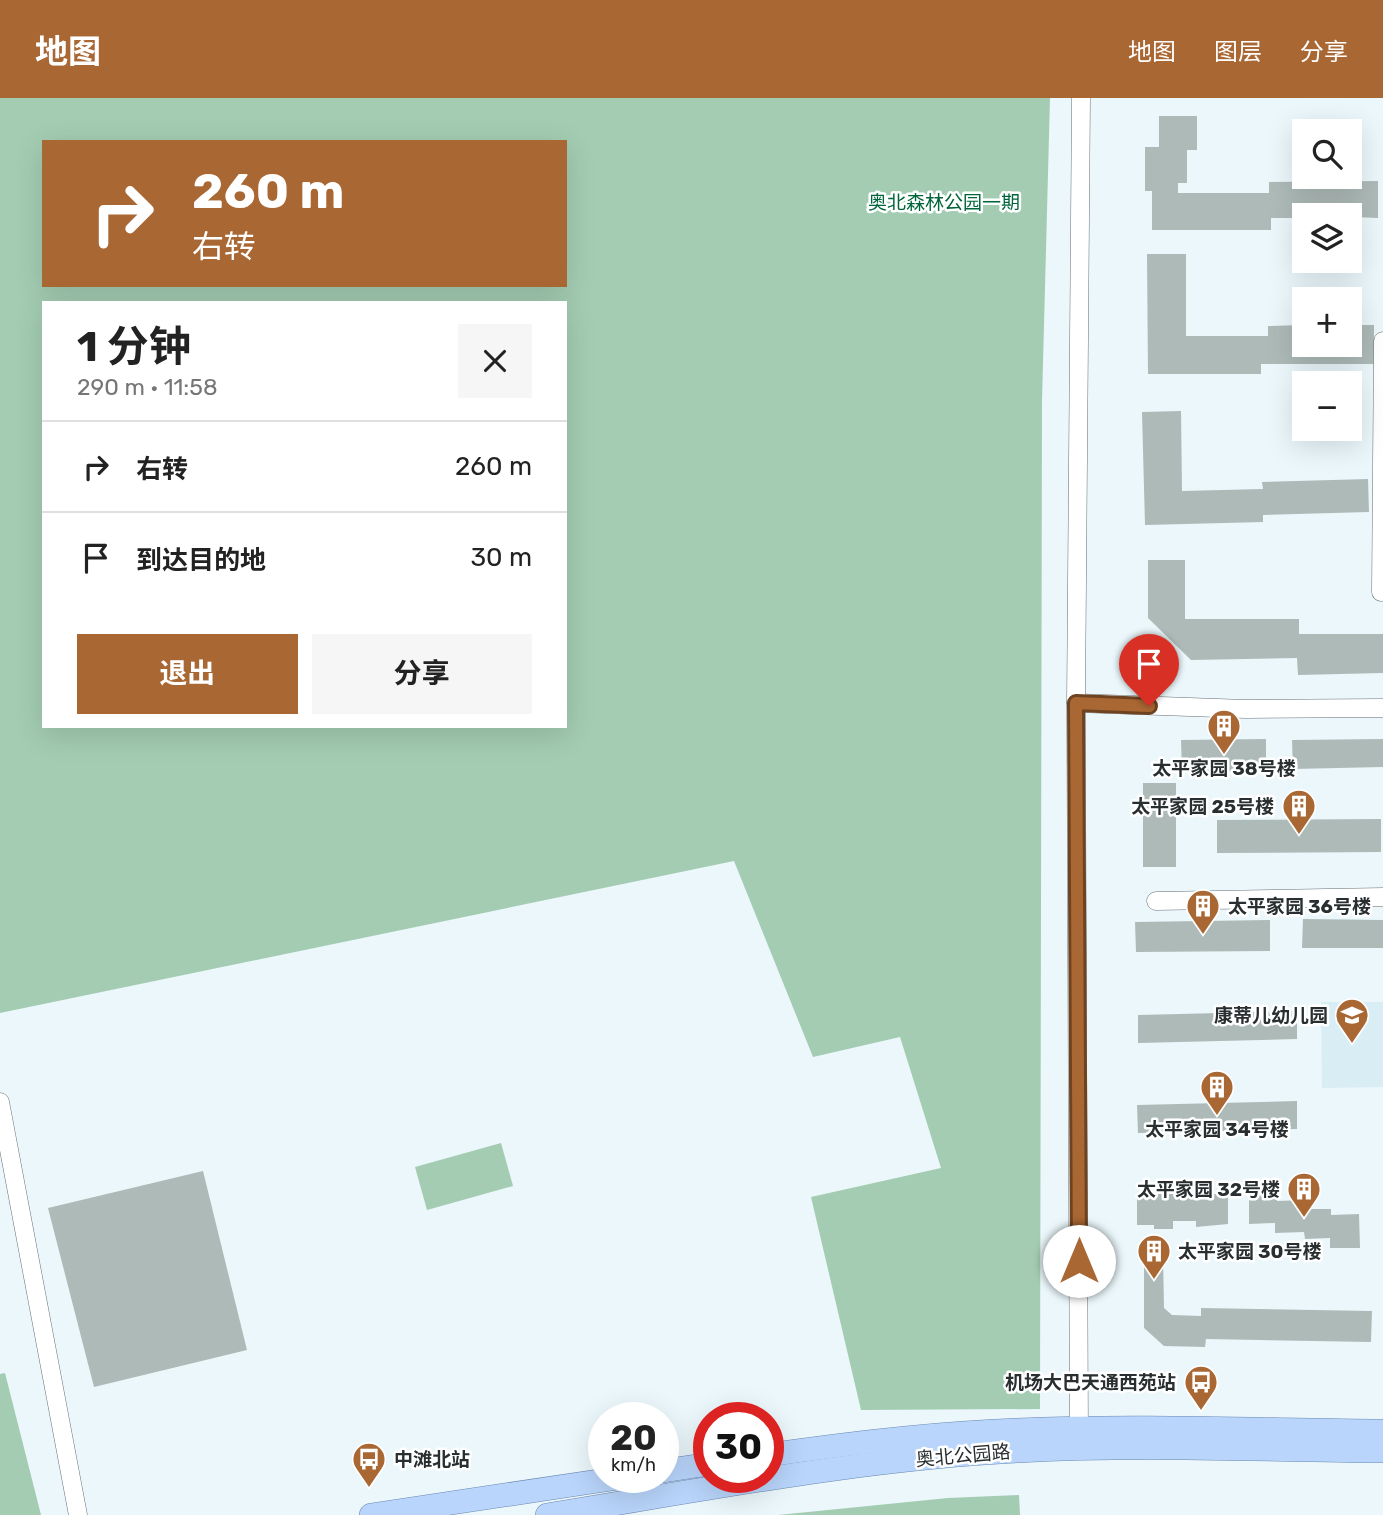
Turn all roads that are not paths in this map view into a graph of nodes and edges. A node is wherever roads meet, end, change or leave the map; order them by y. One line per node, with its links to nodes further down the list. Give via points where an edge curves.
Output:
1 (1080, 98): 7 (street)
2 (1383, 341): 3 (street)
3 (1383, 410): 4 (street)
4 (1382, 475): 5 (street)
5 (1382, 568): 6 (street)
6 (1381, 592)
7 (1076, 703): 8 (street); 13 (street)
8 (1383, 708)
9 (1383, 897): 10 (street)
10 (1156, 901)
11 (0, 1102): 17 (street)
12 (1383, 1431): 13 (main road, 奥北公园路)
13 (1079, 1438): 14 (main road, 奥北公园路); 15 (main road, 奥北公园路, via 897,1438); 19 (main road, 奥北公园路, via 1017,1451 861,1466)
14 (1383, 1451)
15 (784, 1453)
16 (588, 1483): 18 (main road)
17 (78, 1515)
18 (371, 1515)
19 (547, 1515)

